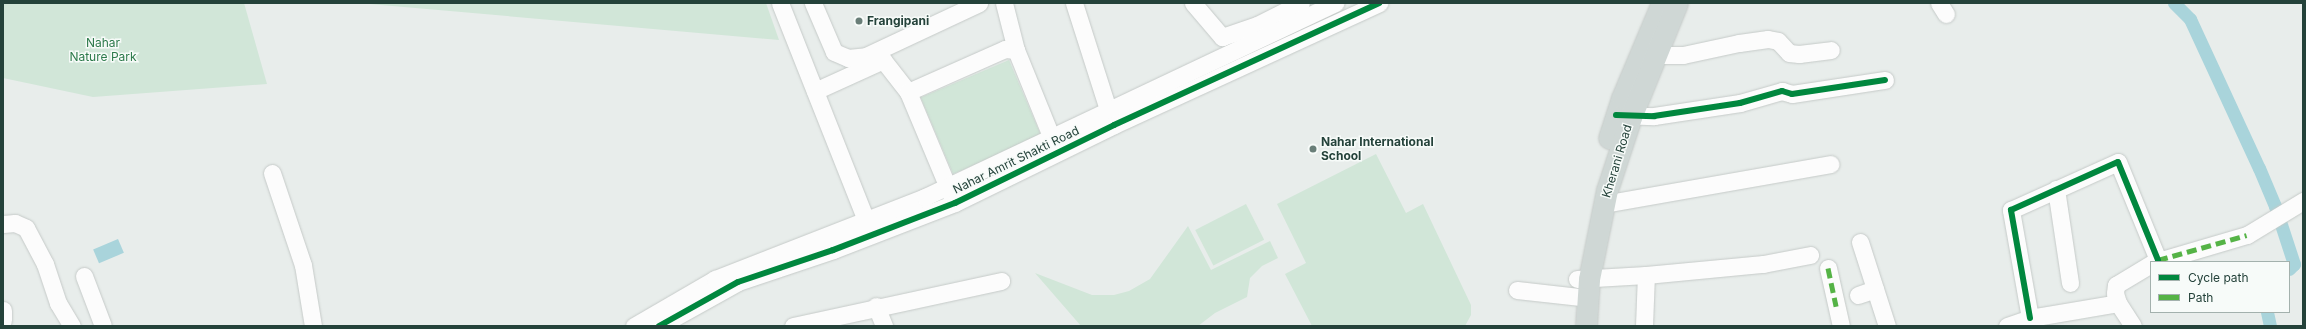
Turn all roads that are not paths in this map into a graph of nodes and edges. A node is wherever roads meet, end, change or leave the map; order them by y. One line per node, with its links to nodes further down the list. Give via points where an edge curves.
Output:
1 (780, 3): 18 (street)
2 (814, 3): 3 (street, via 834,52 848,58 866,56)
3 (979, 3)
4 (1001, 3): 16 (street)
5 (1004, 3): 13 (street)
6 (1074, 3): 20 (street)
7 (1193, 3): 8 (street, via 1222,37 1257,25)
8 (1301, 3)
9 (1335, 3): 20 (street, Nahar Amrit Shakti Road, via 1225,49)
10 (1662, 3): 15 (main road, Kherani Road)
11 (1677, 3): 15 (main road, Kherani Road)
12 (1369, 5): 22 (street, Nahar Amrit Shakti Road)
13 (1016, 50): 19 (street, via 1005,49); 23 (street)
14 (1831, 50): 15 (street, via 1799,54 1789,52 1778,41 1768,39 1683,55)
15 (1648, 55): 21 (main road, Kherani Road)
16 (884, 60): 18 (street); 19 (street)
17 (1885, 80): 21 (street, via 1792,94 1782,91 1740,102 1654,116)
18 (815, 91): 34 (street)
19 (908, 92): 28 (street)
20 (1107, 109): 22 (street); 23 (street, Nahar Amrit Shakti Road)
21 (1624, 116): 33 (main road, Kherani Road); 47 (main road, Kherani Road, via 1593,187)
22 (1114, 125): 24 (street, Nahar Amrit Shakti Road)
23 (1050, 136): 24 (street); 27 (street, Nahar Amrit Shakti Road)
24 (1057, 152): 29 (street, Nahar Amrit Shakti Road)
25 (1831, 164): 33 (street)
26 (272, 172): 58 (street, via 304,265)
27 (974, 174): 28 (street, Nahar Amrit Shakti Road); 29 (street)
28 (948, 186): 32 (street); 34 (street, Nahar Amrit Shakti Road)
29 (983, 188): 32 (street, Nahar Amrit Shakti Road)
30 (2056, 189): 39 (street, via 2118,162); 46 (street); 54 (street, via 2010,210)
31 (2303, 201): 40 (street, via 2247,235)
32 (954, 203): 36 (street, Nahar Amrit Shakti Road)
33 (1604, 204): 47 (main road, Kherani Road)
34 (866, 218): 36 (street); 59 (street, Nahar Amrit Shakti Road, via 714,279)
35 (3, 224): 56 (street, via 14,223 26,228 45,264 58,303)
36 (872, 235): 60 (street, Nahar Amrit Shakti Road, via 738,282)
37 (1860, 242): 48 (street)
38 (1810, 255): 43 (street, via 1763,264)
39 (2154, 261)
40 (2157, 261)
41 (2150, 264): 51 (street, via 2116,285)
42 (1828, 268): 66 (street)
43 (1646, 275): 47 (street); 65 (street)
44 (84, 276): 57 (street)
45 (1002, 280): 52 (street)
46 (2070, 283)
47 (1582, 288): 49 (street); 63 (main road, Kherani Road); 64 (main road, Kherani Road)
48 (1875, 289): 50 (street); 67 (street)
49 (1517, 290)
50 (1858, 295)
51 (2118, 303): 54 (street); 69 (street)
52 (876, 306): 61 (street); 62 (street)
53 (3, 310): 55 (street)
54 (2030, 318): 68 (street)
55 (3, 320)
56 (72, 326)
57 (104, 326)
58 (313, 326)
59 (634, 326)
60 (659, 326)
61 (793, 326)
62 (884, 326)
63 (1574, 326)
64 (1586, 326)
65 (1644, 326)
66 (1841, 326)
67 (1887, 326)
68 (2007, 326)
69 (2133, 326)

